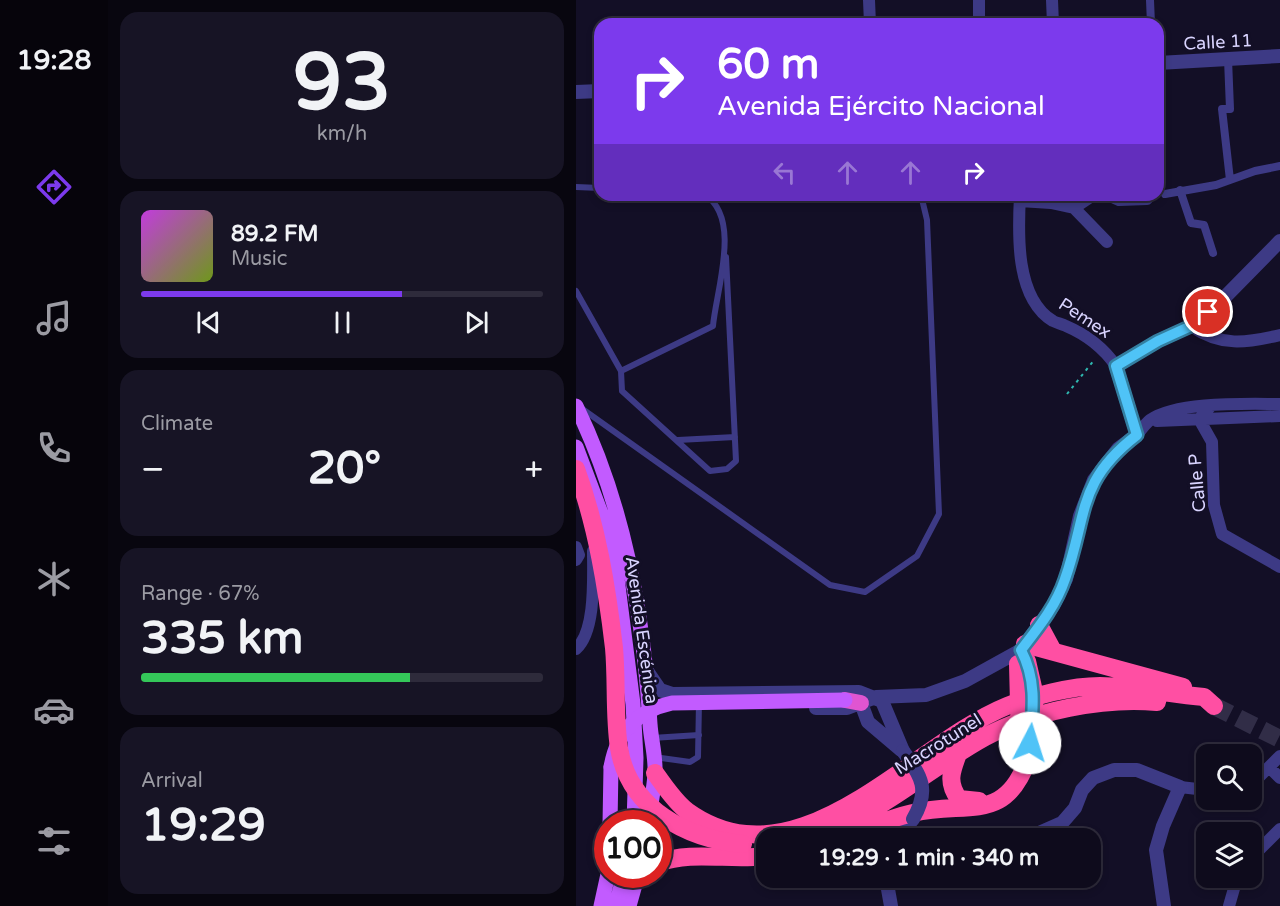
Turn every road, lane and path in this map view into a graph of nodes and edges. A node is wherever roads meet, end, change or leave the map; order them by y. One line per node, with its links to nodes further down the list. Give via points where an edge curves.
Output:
1 (869, 0): 5 (street)
2 (979, 0): 6 (street)
3 (1052, 0): 7 (street)
4 (1150, 0): 8 (street)
5 (870, 18)
6 (979, 18)
7 (1053, 18)
8 (1151, 18)
9 (1280, 56): 10 (street, Calle 11)
10 (1228, 59): 11 (street, Calle 11); 15 (street, via 1230,109 1222,109)
11 (1164, 63)
12 (594, 91): 13 (street)
13 (576, 92)
14 (1280, 166): 15 (street)
15 (1230, 180): 18 (street)
16 (576, 187): 17 (lane)
17 (594, 188)
18 (1180, 190): 19 (street); 28 (street, via 1191,223 1204,225)
19 (1165, 194)
20 (711, 201): 29 (lane, via 720,210)
21 (922, 201): 38 (lane, via 927,220 939,514 917,556 864,592 830,585)
22 (1020, 201): 33 (street, Pemex, via 1023,261 1032,298 1053,321 1090,338)
23 (1039, 201): 25 (street)
24 (1084, 201): 25 (street)
25 (1074, 208): 27 (street)
26 (1280, 241): 31 (street)
27 (1107, 242)
28 (1213, 254)
29 (726, 257): 35 (lane, via 713,326); 44 (lane)
30 (576, 291): 35 (lane)
31 (1191, 326): 32 (street, via 1215,340 1238,344); 34 (street)
32 (1280, 335)
33 (1106, 351): 34 (street, Pemex); 36 (path, via 1092,361)
34 (1116, 366): 43 (street, Pemex)
35 (621, 371): 45 (lane, via 622,391)
36 (1067, 394)
37 (1280, 404): 39 (street)
38 (576, 405): 58 (main road, via 609,489 638,603)
39 (1211, 406): 41 (street); 42 (street, via 1179,410)
40 (1280, 416): 41 (street)
41 (1199, 419): 42 (street); 51 (street, Calle P, via 1212,442 1214,505 1222,534)
42 (1150, 420): 43 (street)
43 (1137, 435): 54 (street, via 1118,449 1094,480 1080,516 1066,579)
44 (735, 437): 45 (lane); 45 (lane, via 736,461 727,469 710,471)
45 (678, 440)
46 (576, 447): 48 (main road, Avenida Escénica)
47 (576, 469): 82 (highway, bridge, via 607,598 619,750 630,781 648,804 675,826 709,840)
48 (593, 488): 53 (street, via 589,501 594,534); 75 (main road, Avenida Escénica, via 607,529 630,674 636,758)
49 (576, 547): 50 (street)
50 (576, 560)
51 (1280, 567)
52 (576, 607): 53 (street)
53 (590, 609): 55 (street, via 585,641)
54 (1039, 625): 56 (highway); 57 (street)
55 (576, 649)
56 (1053, 651): 57 (highway); 61 (highway, via 1171,682)
57 (1021, 654): 60 (street, via 965,681 926,694); 67 (highway, bridge, via 1035,696)
58 (647, 671): 59 (street, via 660,690); 62 (main road)
59 (699, 700): 60 (street, via 847,708); 62 (street, via 666,710); 63 (lane)
60 (860, 700): 64 (street, via 868,722); 64 (street, via 888,709); 74 (main road, bridge, via 672,703 645,712 625,729 614,749)
61 (1209, 702): 65 (highway, Macrotunel, via 1102,702 1027,719 986,736); 68 (highway, via 1098,686 1009,705 947,739 854,805 814,823 768,833 735,833 712,826 685,809)
62 (651, 731): 63 (lane); 68 (main road)
63 (699, 735): 68 (lane, via 698,757 694,761)
64 (903, 751): 79 (street, bridge, via 920,776 923,802)
65 (958, 754): 67 (highway, via 950,774 952,789 959,799 974,802 993,799 1010,783); 77 (highway, Macrotunel)
66 (1280, 756): 69 (street)
67 (1025, 757): 77 (highway, via 1021,780 1002,799 973,809 914,812)
68 (654, 765): 76 (main road)
69 (1269, 767): 70 (street); 71 (street)
70 (1262, 774)
71 (1280, 778)
72 (1180, 786): 73 (street); 80 (street, via 1137,770 1114,770 1093,778 1082,790 1075,808 1062,823); 95 (street, via 1156,850)
73 (1196, 788)
74 (611, 810)
75 (634, 810)
76 (649, 810)
77 (864, 823): 78 (highway, Macrotunel)
78 (852, 828)
79 (906, 828)
80 (1051, 828)
81 (1280, 829): 83 (street)
82 (756, 844)
83 (1262, 847)
84 (672, 858): 85 (highway)
85 (756, 858)
86 (606, 888): 91 (main road)
87 (627, 888): 92 (main road)
88 (632, 888): 93 (main road)
89 (888, 888): 94 (street)
90 (1234, 888): 96 (street)
91 (601, 906)
92 (616, 906)
93 (629, 906)
94 (891, 906)
95 (1164, 906)
96 (1229, 906)

